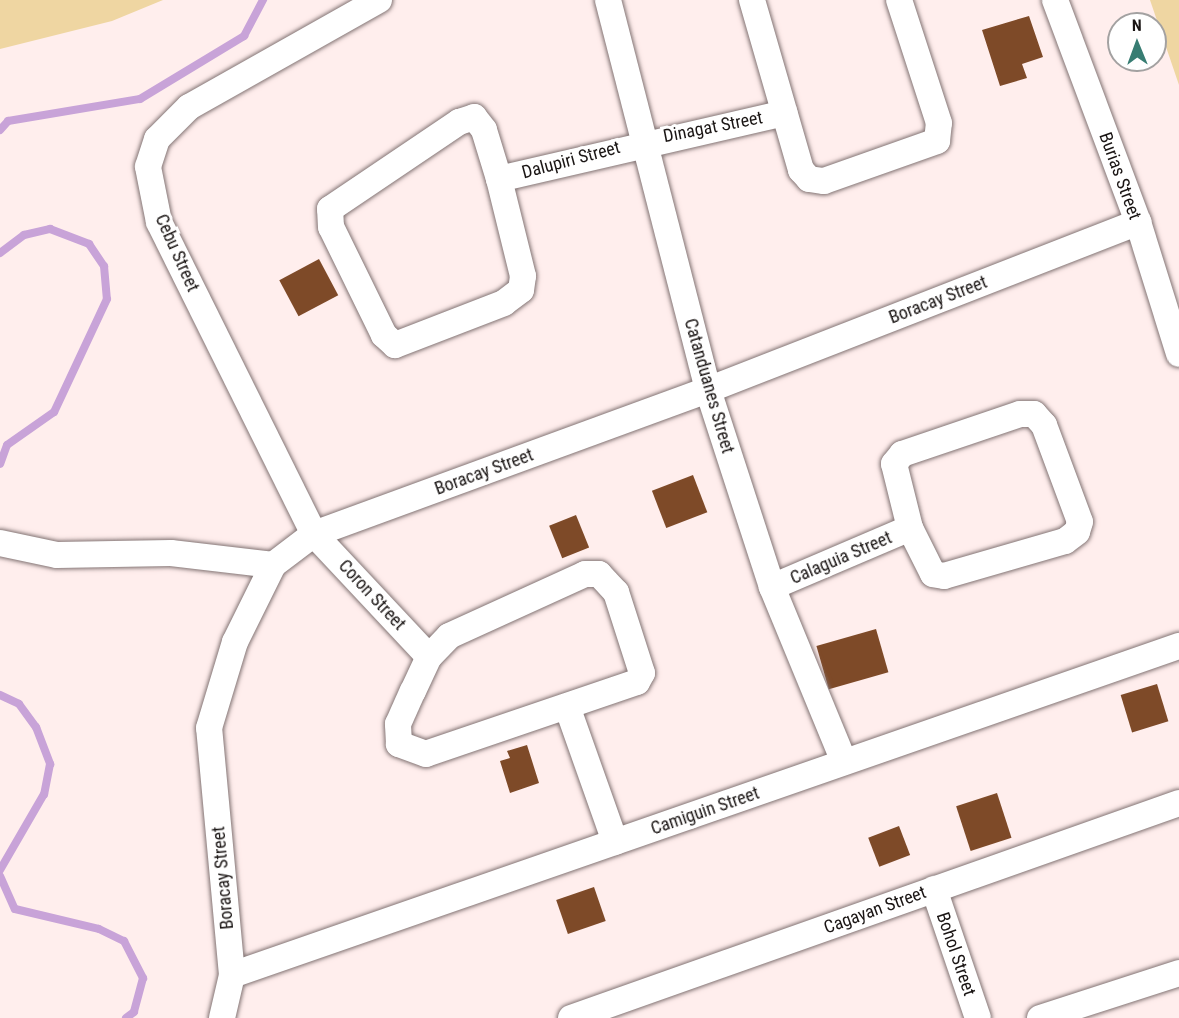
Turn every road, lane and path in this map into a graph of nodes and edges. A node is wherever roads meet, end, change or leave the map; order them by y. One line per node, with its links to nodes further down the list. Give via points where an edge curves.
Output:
1 (379, 0): 13 (street, Cebu Street, via 189,107 157,139 148,167 159,222)
2 (608, 0): 7 (street, Catanduanes Street)
3 (752, 0): 6 (street)
4 (899, 0): 6 (street, via 939,123 936,141 824,181 808,178 801,170)
5 (1055, 0): 9 (street, Burias Street)
6 (784, 113): 7 (street, Dinagat Street)
7 (643, 141): 8 (street, Dalupiri Street); 11 (street, Catanduanes Street)
8 (499, 179): 8 (street, via 523,276 521,290 504,303 395,345 384,335 331,227 330,209 449,128 474,117 484,130)
9 (1137, 222): 10 (street, Burias Street); 11 (street, Boracay Street)
10 (1179, 354)
11 (708, 390): 13 (street, Boracay Street); 16 (street, Catanduanes Street)
12 (910, 528): 12 (street, via 925,566 944,576 1065,540 1080,522 1044,425 1034,414 1020,414 902,454 894,464 895,480); 16 (street, Calaguia Street)
13 (314, 534): 15 (street, Boracay Street); 18 (street, Coron Street)
14 (5, 545): 15 (street, via 57,555 171,553)
15 (273, 565): 25 (street, Boracay Street, via 236,642 209,728)
16 (772, 587): 20 (street, Catanduanes Street)
17 (1179, 646): 20 (street, Camiguin Street)
18 (429, 657): 19 (street, via 398,724 399,744 426,754); 19 (street, via 449,636 585,574 599,574 616,592 642,673 625,689)
19 (568, 710): 22 (street)
20 (844, 762): 22 (street, Camiguin Street)
21 (1179, 803): 23 (street, Cagayan Street)
22 (615, 842): 25 (street, Camiguin Street)
23 (934, 889): 27 (street, Cagayan Street); 28 (street, Bohol Street)
24 (1179, 973): 29 (street)
25 (231, 975): 26 (street, Boracay Street)
26 (222, 1018)
27 (571, 1018)
28 (978, 1018)
29 (1040, 1018)

